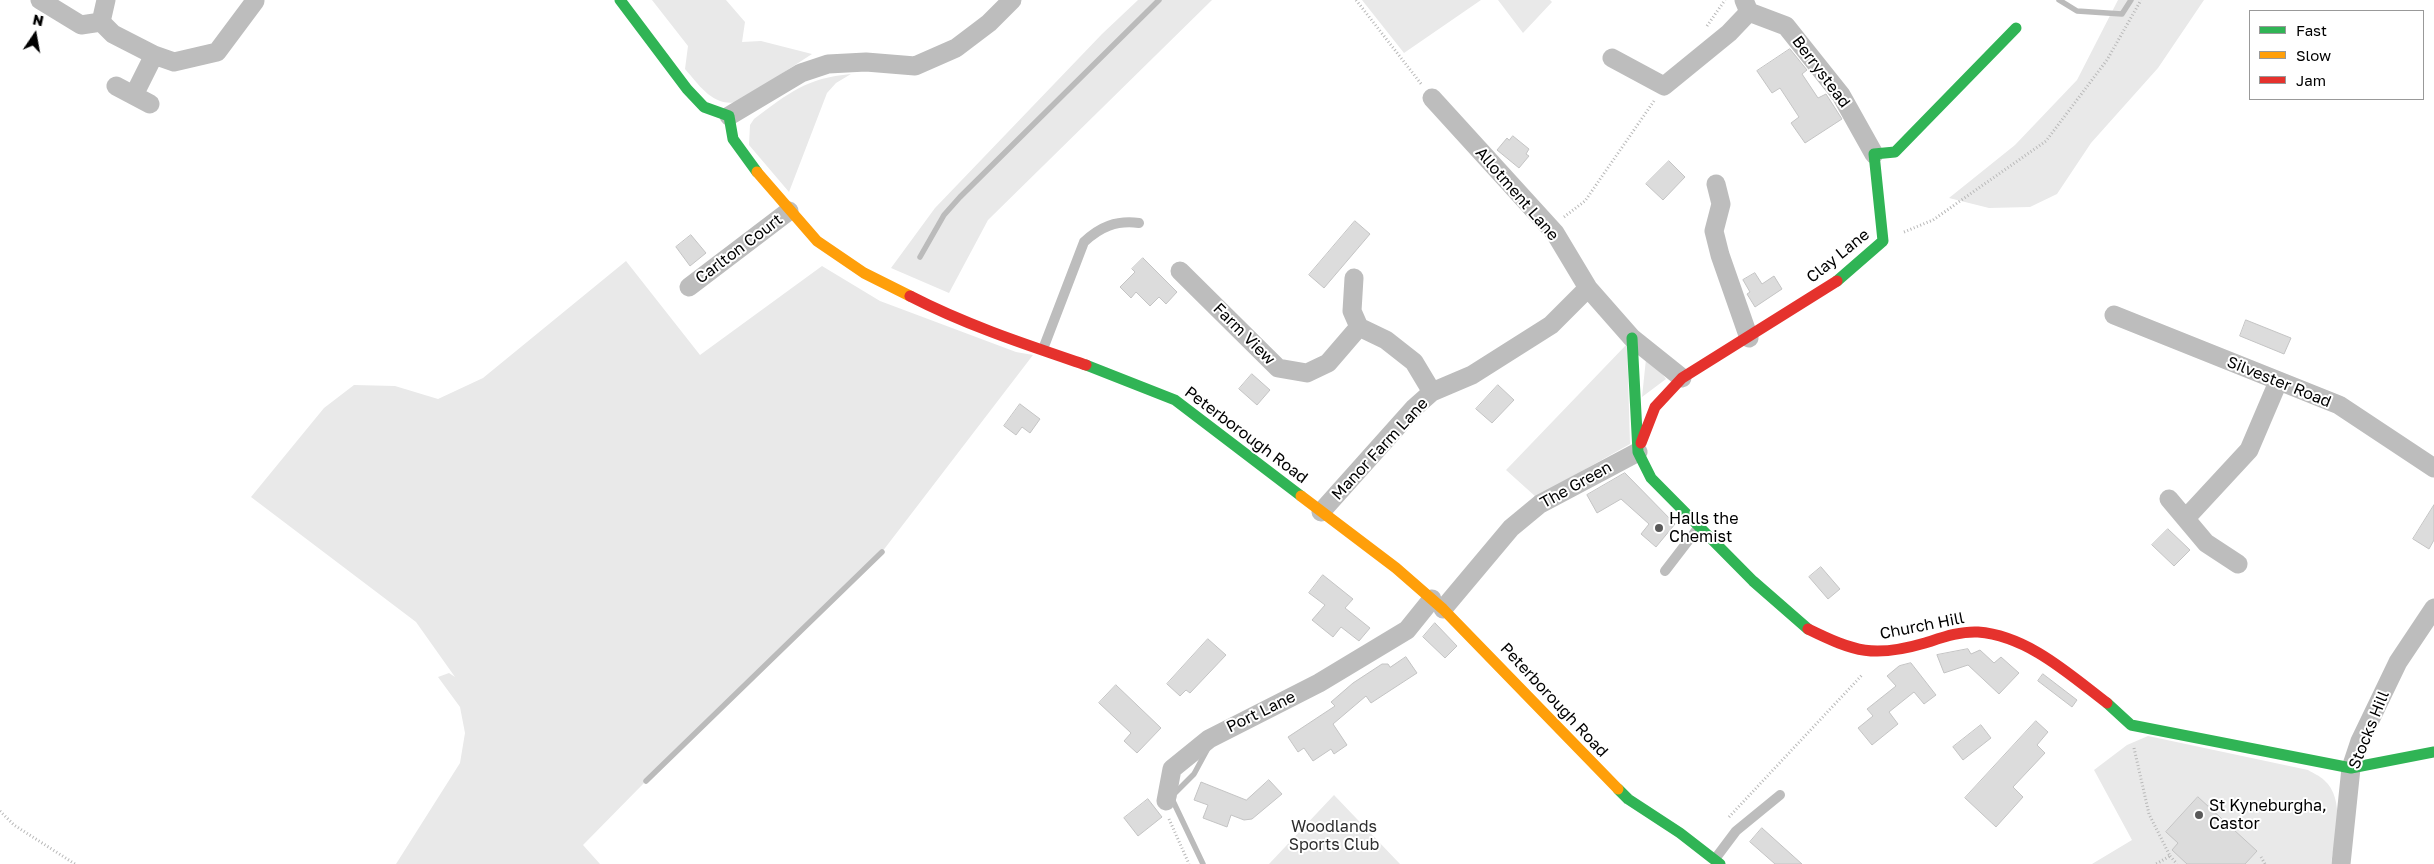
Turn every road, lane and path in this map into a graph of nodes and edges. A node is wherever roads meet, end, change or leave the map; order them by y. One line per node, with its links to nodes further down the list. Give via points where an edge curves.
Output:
1 (40, 0): 10 (street, via 82,26)
2 (106, 0): 10 (street)
3 (255, 0): 13 (street, via 217,52 174,62)
4 (620, 0): 20 (street, via 687,89 704,106)
5 (1012, 0): 20 (street, via 956,48 915,66 866,62 828,64 801,73)
6 (1356, 0): 18 (path)
7 (1725, 0): 12 (path)
8 (2141, 0): 26 (path, Clay Lane, via 2107,60 2046,141 1933,220)
9 (1747, 6): 16 (street, Berrystead, via 1729,33); 21 (street, Berrystead, via 1786,26 1841,96)
10 (101, 22): 13 (street, via 113,34)
11 (2016, 28): 21 (street, via 1895,152)
12 (1703, 31)
13 (154, 55): 17 (street)
14 (1612, 58): 16 (street)
15 (116, 86): 17 (street)
16 (1664, 86): 25 (path, via 1585,201)
17 (134, 95): 19 (street)
18 (1432, 98): 25 (street, Allotment Lane)
19 (150, 104)
20 (729, 116): 23 (street, Peterborough Road, via 733,140)
21 (1874, 154): 26 (street)
22 (1716, 184): 34 (street, via 1721,204 1714,231)
23 (789, 211): 29 (street, Carlton Court); 35 (street, Peterborough Road, via 817,241 864,273 934,309)
24 (1139, 223): 35 (lane, via 1112,223 1084,242)
25 (1550, 228): 30 (street, Allotment Lane)
26 (1883, 241): 34 (street, Clay Lane, via 1834,284)
27 (1180, 271): 32 (street, Farm View, via 1278,368 1307,373 1328,363)
28 (1354, 278): 32 (street, via 1352,310)
29 (689, 287)
30 (1588, 288): 33 (street, Allotment Lane); 38 (street, Manor Farm Lane, via 1551,325 1472,375)
31 (2114, 315): 37 (street, Silvester Road)
32 (1359, 326): 38 (street, via 1386,340 1414,362)
33 (1632, 338): 36 (street, Allotment Lane); 39 (street)
34 (1749, 338): 36 (street, Clay Lane)
35 (1042, 350): 42 (street, Peterborough Road, via 1176,400)
36 (1682, 378): 39 (street, Clay Lane, via 1655,408)
37 (2278, 382): 40 (street, Silvester Road, via 2339,405); 43 (street, via 2249,450)
38 (1432, 392): 42 (street, Manor Farm Lane)
39 (1638, 452): 44 (street, Church Hill, via 1651,478); 47 (street, The Green, via 1540,504 1511,528)
40 (2434, 468)
41 (2168, 499): 43 (street)
42 (1321, 512): 47 (street, Peterborough Road)
43 (2186, 518): 45 (street, via 2206,543)
44 (1698, 528): 46 (lane); 50 (street, Church Hill, via 1808,629 1845,647 1870,652 1897,651 1950,635 1977,632 2011,640 2052,661 2117,711)
45 (2238, 564)
46 (1665, 571)
47 (1438, 604): 54 (street, Port Lane, via 1408,630 1319,683 1209,739 1172,769); 59 (street, Peterborough Road, via 1628,799)
48 (2434, 608): 52 (street, Stocks Hill, via 2398,662 2360,741)
49 (1866, 672): 56 (path)
50 (2130, 725): 52 (street); 57 (path, via 2149,814)
51 (2434, 752): 52 (street)
52 (2351, 768): 65 (street, Stocks Hill)
53 (1780, 796): 59 (lane, via 1736,831)
54 (1166, 801): 61 (path, via 1168,816)
55 (0, 811): 60 (path, via 14,825)
56 (1726, 819)
57 (2170, 856): 62 (path); 63 (path)
58 (2261, 857): 64 (path)
59 (1717, 862)
60 (74, 864)
61 (1189, 864)
62 (2156, 864)
63 (2177, 864)
64 (2265, 864)
65 (2341, 864)

